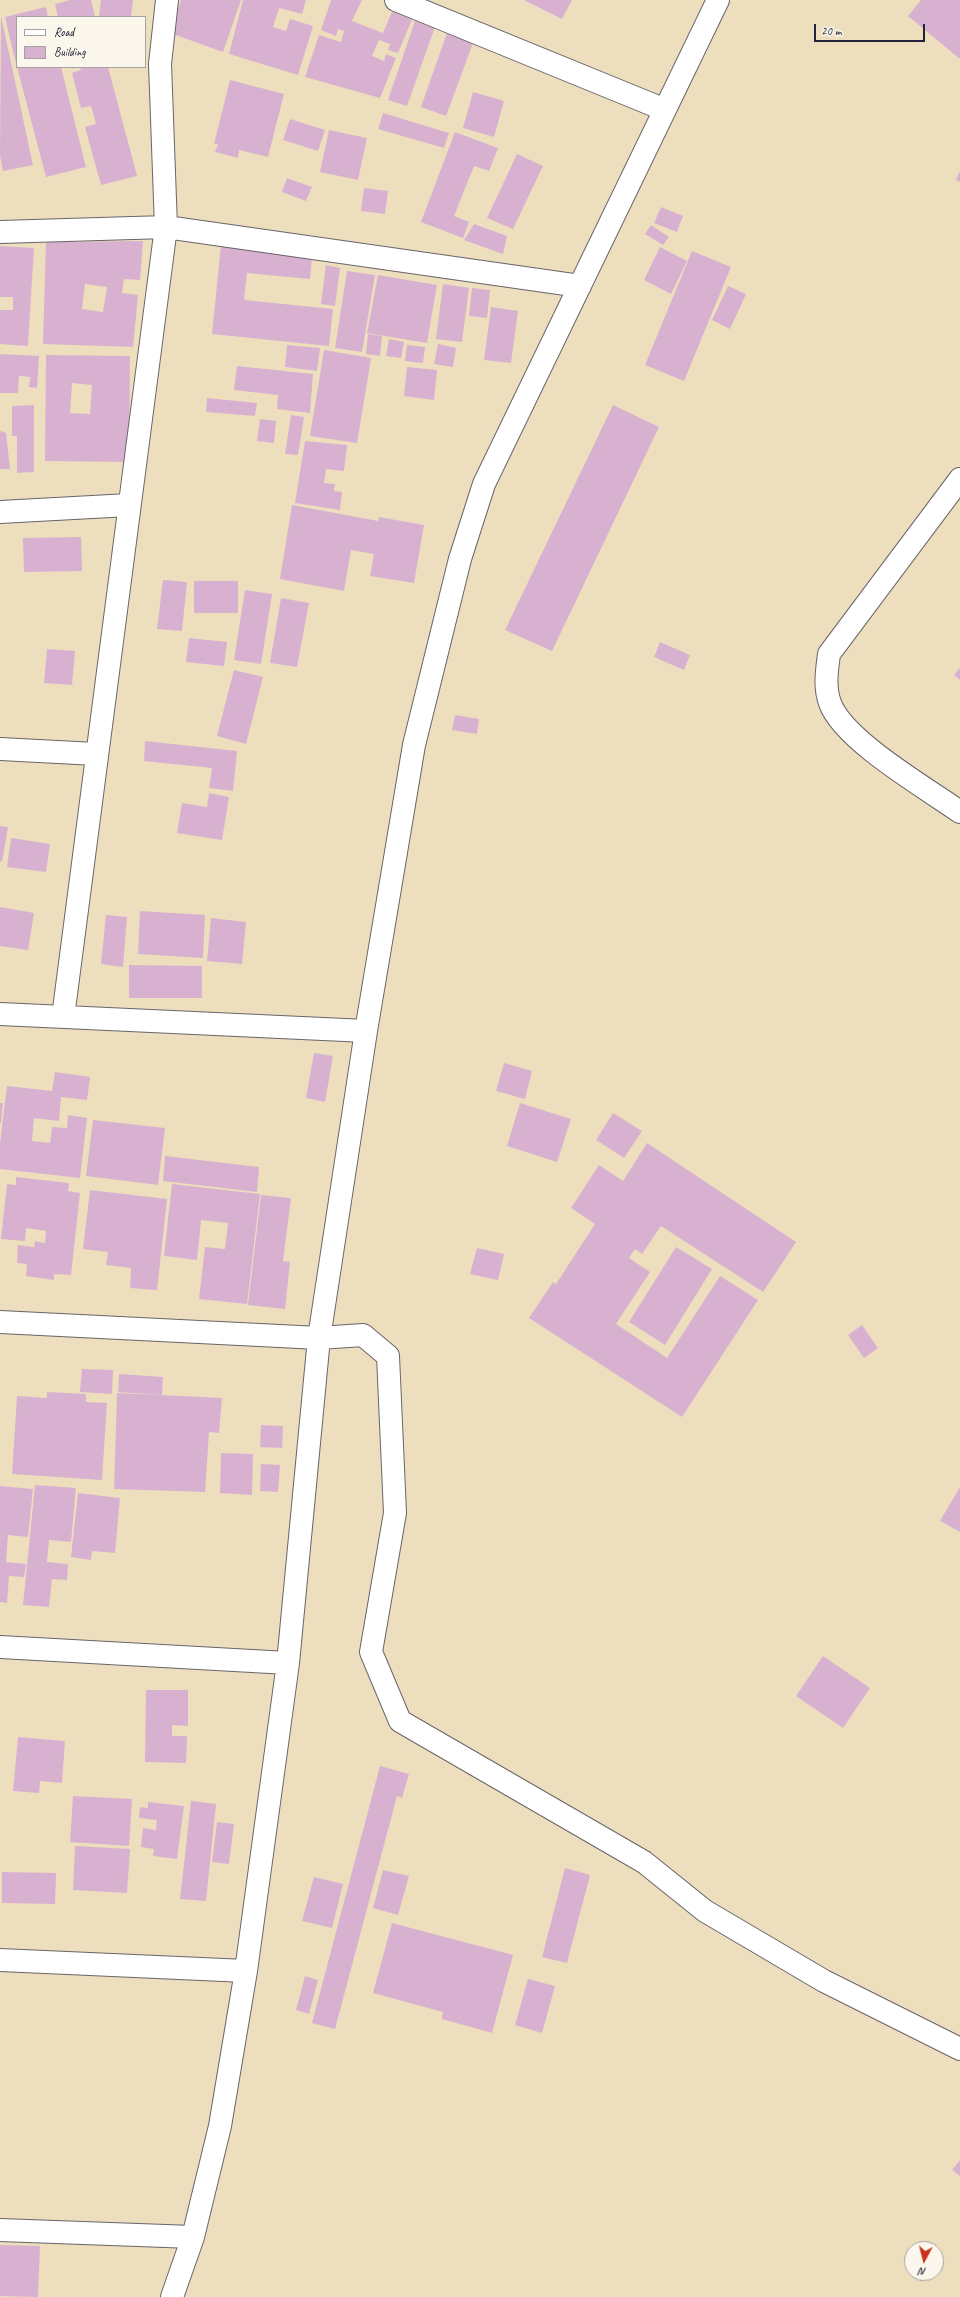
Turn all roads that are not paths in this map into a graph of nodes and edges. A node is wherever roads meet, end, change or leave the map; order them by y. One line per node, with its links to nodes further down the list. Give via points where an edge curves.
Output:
1 (167, 0): 5 (street, via 160,64)
2 (396, 0): 4 (street)
3 (718, 0): 4 (street)
4 (664, 109): 7 (street)
5 (166, 227): 6 (street); 7 (street); 9 (street)
6 (0, 232)
7 (580, 286): 16 (street, via 484,484 460,560 414,744)
8 (960, 479): 13 (street, via 829,654 826,679 830,702 838,720 854,736)
9 (129, 504): 10 (street); 12 (street)
10 (0, 512)
11 (0, 749): 12 (street)
12 (96, 754): 15 (street)
13 (960, 812)
14 (0, 1014): 15 (street)
15 (63, 1017): 16 (street)
16 (366, 1031): 18 (street)
17 (0, 1322): 18 (street)
18 (319, 1338): 20 (street); 23 (street, via 363,1335 388,1356 395,1513 371,1652 400,1721 644,1862 706,1911 817,1977)
19 (0, 1647): 20 (street)
20 (288, 1663): 22 (street)
21 (0, 1960): 22 (street)
22 (246, 1971): 25 (street, via 220,2126)
23 (960, 2049)
24 (0, 2230): 25 (street)
25 (193, 2237): 26 (street)
26 (172, 2297)

